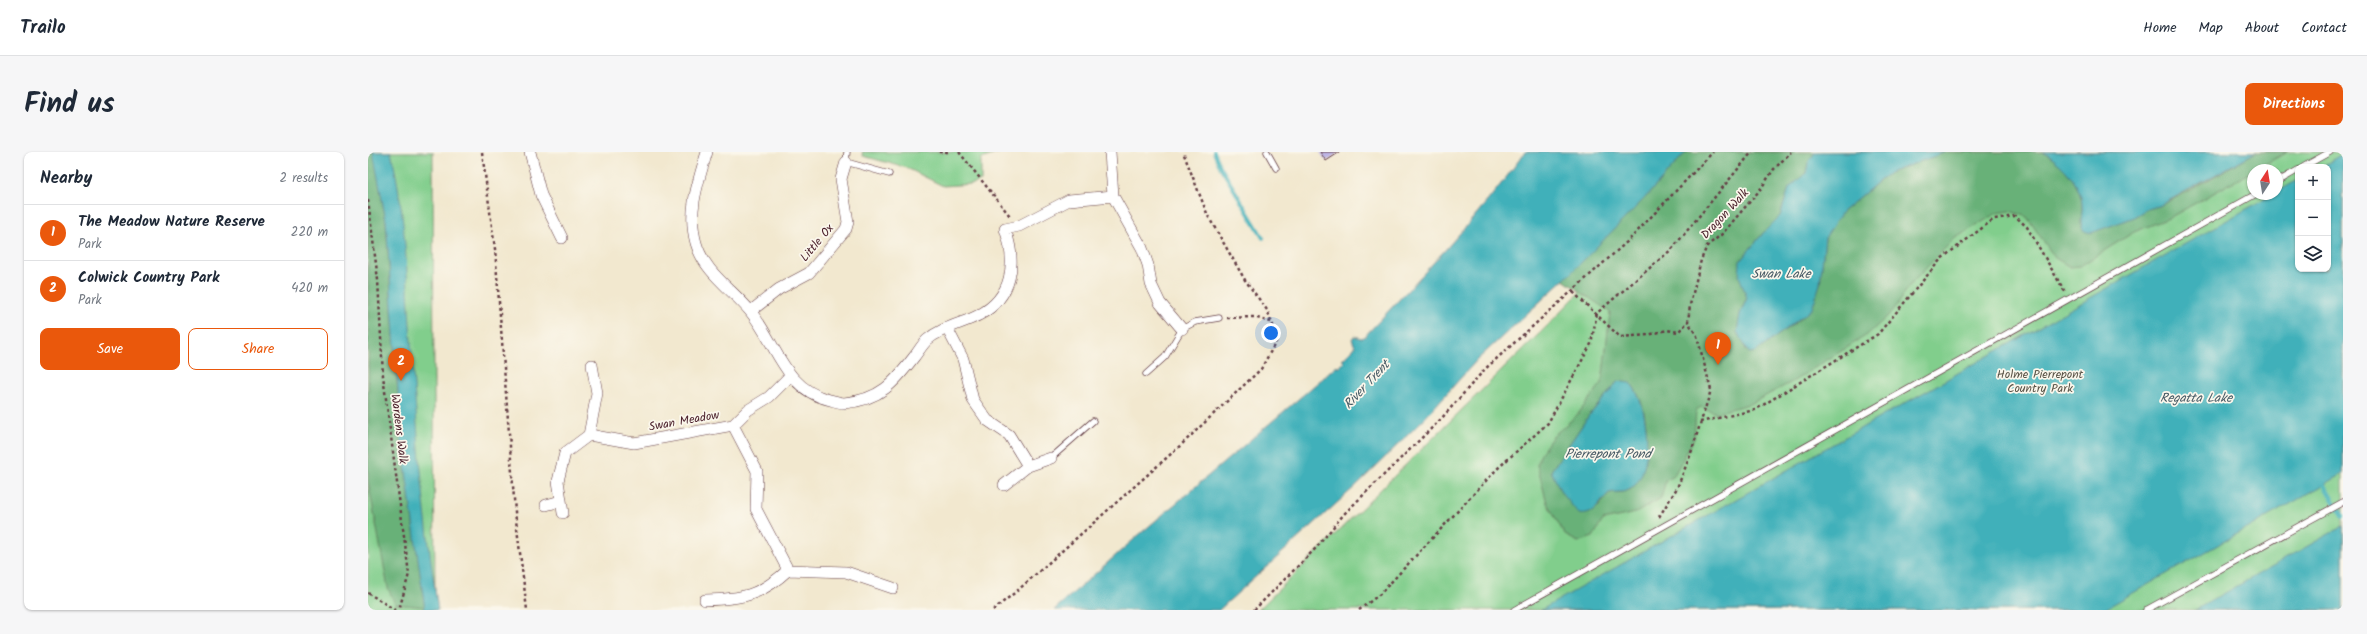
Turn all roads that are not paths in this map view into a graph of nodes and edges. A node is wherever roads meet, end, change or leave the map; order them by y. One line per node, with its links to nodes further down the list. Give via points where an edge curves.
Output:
1 (530, 152): 14 (street, via 542,195)
2 (707, 152): 15 (street, via 691,215 696,244 709,268)
3 (1110, 152): 12 (street)
4 (1267, 152): 8 (lane)
5 (2330, 152): 7 (lane)
6 (847, 157): 10 (lane); 15 (street, Little Ox, via 841,179 848,222 846,229 809,273 778,289)
7 (2308, 164)
8 (1276, 168)
9 (2295, 172): 11 (lane)
10 (889, 174)
11 (2283, 179)
12 (1114, 196): 17 (street, via 1069,200 1019,226 1005,229 1012,254 1011,273 1004,292 992,307); 18 (street, via 1142,248 1160,303)
13 (2247, 199): 34 (lane)
14 (562, 238)
15 (751, 311): 21 (street)
16 (1219, 318): 18 (lane, via 1195,322)
17 (947, 328): 21 (street, via 927,340 893,384 873,397 843,403 815,397); 26 (street, via 963,359 973,400 987,420 1009,435)
18 (1182, 329): 20 (lane, via 1165,357)
19 (592, 365): 24 (street, via 597,393)
20 (1146, 374)
21 (790, 376): 23 (street, Swan Meadow, via 769,397 748,410)
22 (1093, 421): 25 (lane)
23 (733, 425): 24 (street, Swan Meadow, via 634,443); 30 (street, via 756,471 756,509)
24 (590, 435): 29 (street, via 565,453 558,481 562,507)
25 (1051, 458): 26 (street)
26 (1028, 466): 27 (street)
27 (1004, 485)
28 (2343, 502): 35 (lane)
29 (546, 505)
30 (788, 570): 31 (street, via 846,572); 33 (street, via 771,586)
31 (892, 588)
32 (705, 600): 33 (street)
33 (716, 605)
34 (1514, 610)
35 (2146, 610)

